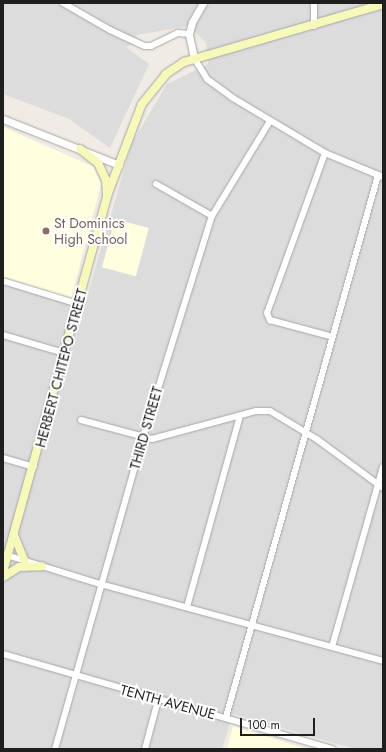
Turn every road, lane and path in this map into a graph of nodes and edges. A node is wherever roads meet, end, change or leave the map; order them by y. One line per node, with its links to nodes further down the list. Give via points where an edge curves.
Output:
1 (63, 3): 6 (street, via 145,46 152,46 178,33)
2 (203, 3): 6 (street, via 192,22)
3 (314, 3): 5 (street)
4 (383, 4): 5 (main road, HERBERT CHITEPO STREET)
5 (314, 26): 7 (main road, HERBERT CHITEPO STREET)
6 (189, 34): 7 (street)
7 (194, 58): 9 (street, via 207,80 215,87); 12 (main road, HERBERT CHITEPO STREET, via 166,74 142,104)
8 (3, 119): 10 (street)
9 (270, 121): 11 (street); 16 (street, THIRD STREET)
10 (80, 149): 12 (street); 15 (main road, via 98,163 106,180)
11 (325, 153): 13 (street); 20 (street, via 267,313 270,320)
12 (119, 165): 15 (main road, HERBERT CHITEPO STREET)
13 (381, 176): 20 (street)
14 (156, 184): 16 (street)
15 (107, 196): 18 (main road, HERBERT CHITEPO STREET)
16 (212, 216): 25 (street, THIRD STREET)
17 (3, 281): 18 (street)
18 (78, 304): 21 (main road, HERBERT CHITEPO STREET)
19 (3, 334): 21 (street)
20 (333, 336): 24 (street)
21 (64, 353): 27 (main road, HERBERT CHITEPO STREET)
22 (240, 416): 24 (street, via 256,411 270,411); 25 (street, via 163,437); 37 (street)
23 (81, 420): 25 (street)
24 (306, 435): 29 (street, via 318,440); 38 (street)
25 (143, 437): 36 (street, THIRD STREET)
26 (3, 458): 27 (street)
27 (34, 467): 30 (main road, HERBERT CHITEPO STREET)
28 (383, 467): 29 (street)
29 (380, 487): 39 (street)
30 (14, 534): 31 (main road, HERBERT CHITEPO STREET); 32 (main road)
31 (5, 554): 32 (street); 34 (main road, HERBERT CHITEPO STREET)
32 (24, 560): 33 (street)
33 (42, 566): 35 (main road, via 19,567); 36 (street)
34 (3, 572)
35 (3, 577)
36 (100, 584): 37 (street); 42 (street, THIRD STREET)
37 (187, 607): 38 (street)
38 (252, 625): 39 (street); 44 (street)
39 (332, 647): 41 (street)
40 (3, 654): 42 (street, TENTH AVENUE)
41 (383, 661)
42 (75, 675): 43 (street, TENTH AVENUE); 45 (street, THIRD STREET)
43 (158, 700): 44 (street, TENTH AVENUE); 46 (street)
44 (226, 717): 47 (street, TENTH AVENUE)
45 (55, 749)
46 (145, 749)
47 (333, 749)

